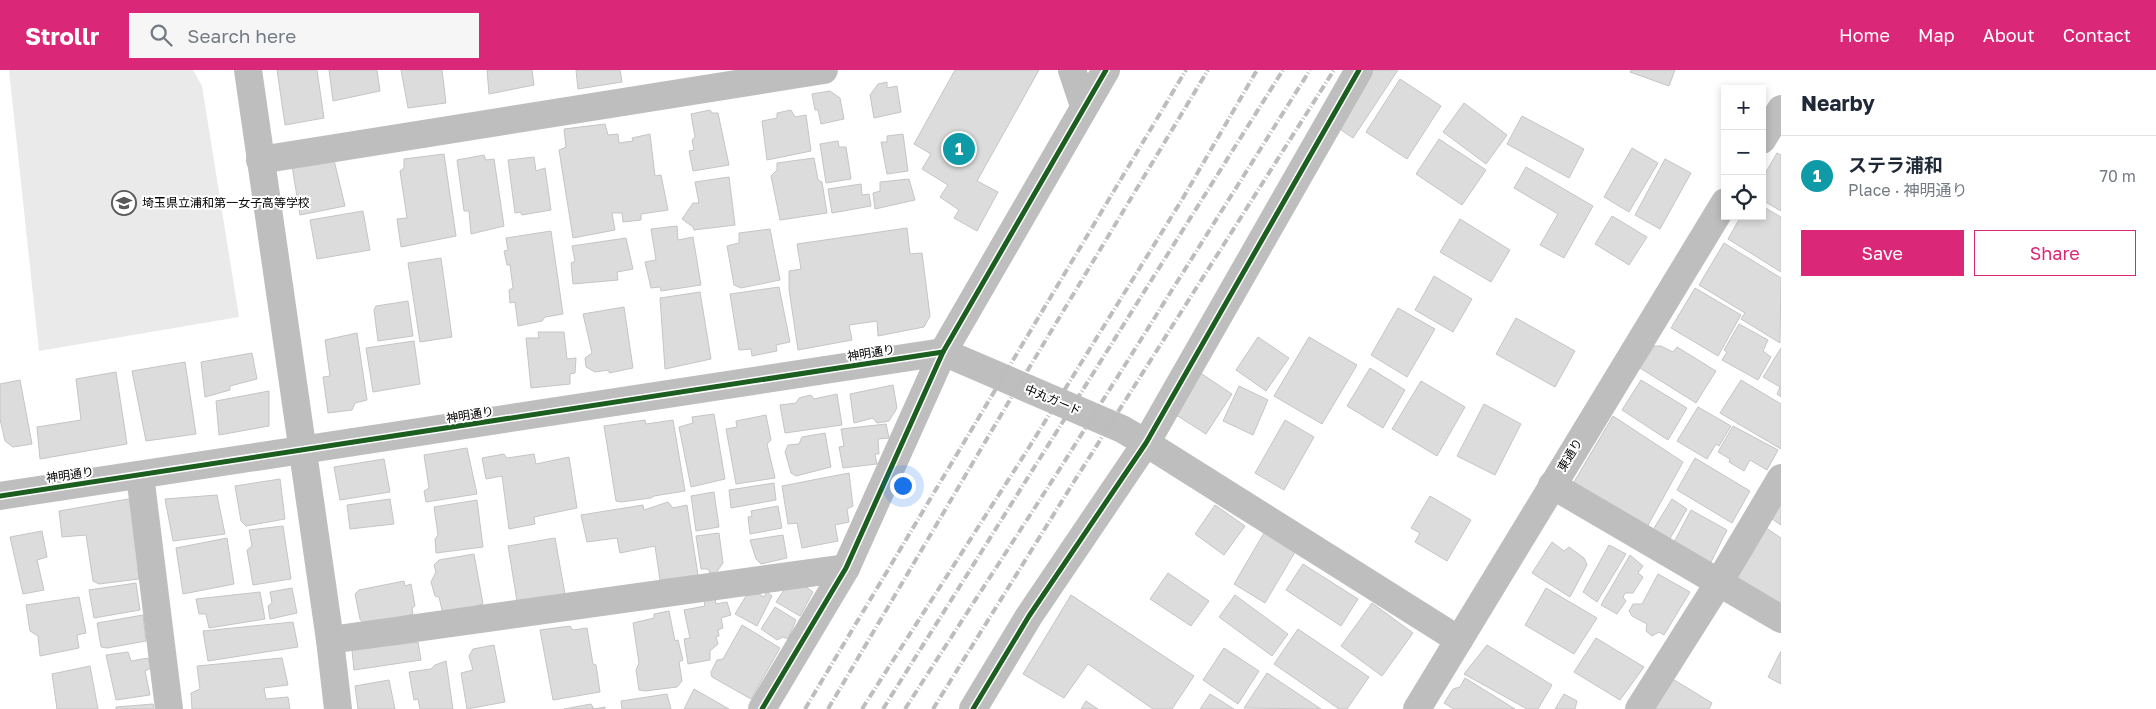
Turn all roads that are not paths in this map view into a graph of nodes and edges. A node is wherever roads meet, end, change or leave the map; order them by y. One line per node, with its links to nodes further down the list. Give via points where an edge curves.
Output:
1 (248, 70): 9 (street)
2 (824, 70): 9 (street)
3 (1072, 70): 6 (street)
4 (1106, 70): 6 (street)
5 (1359, 70): 12 (street)
6 (1084, 106): 11 (street)
7 (1781, 110): 8 (street)
8 (1766, 134)
9 (260, 160): 13 (street)
10 (1721, 209): 16 (street, 東通り)
11 (943, 352): 12 (street, 中丸ガード, via 1122,429); 13 (street, 神明通り); 18 (street)
12 (1146, 443): 22 (street, 中丸ガード); 26 (street, via 1029,616)
13 (302, 451): 14 (street, 神明通り); 21 (street)
14 (140, 475): 17 (street, 神明通り); 23 (street)
15 (1781, 478): 19 (street)
16 (1552, 485): 19 (street); 22 (street, 東通り)
17 (0, 496)
18 (846, 568): 21 (street); 25 (street)
19 (1718, 584): 20 (street); 28 (street)
20 (1781, 619)
21 (330, 640): 24 (street)
22 (1459, 640): 27 (street, 東通り)
23 (169, 709)
24 (338, 709)
25 (762, 709)
26 (973, 709)
27 (1417, 709)
28 (1639, 709)

